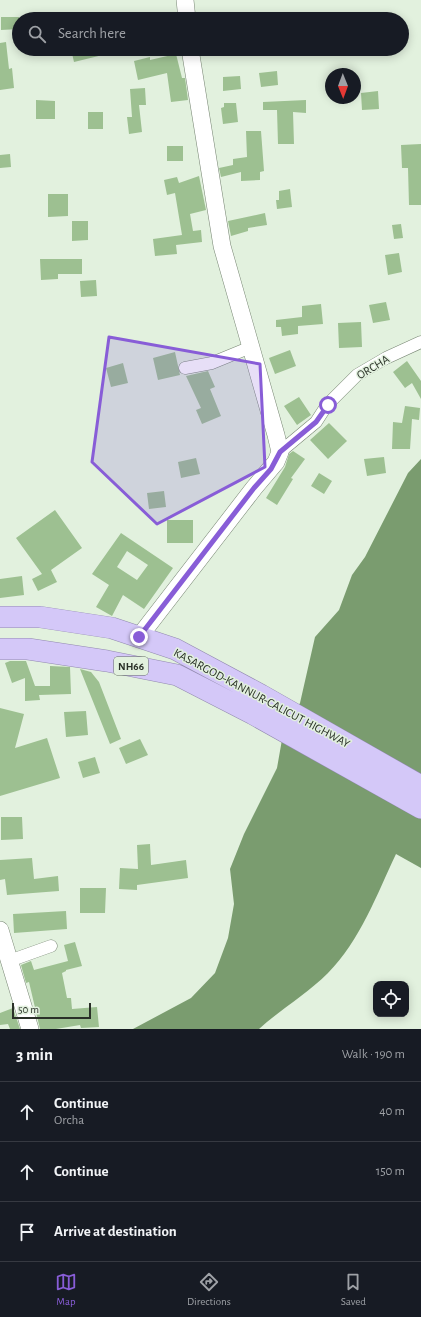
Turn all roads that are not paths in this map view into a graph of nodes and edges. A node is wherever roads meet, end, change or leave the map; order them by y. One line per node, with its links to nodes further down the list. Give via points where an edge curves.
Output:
1 (185, 0): 2 (main road)
2 (186, 12)
3 (191, 56): 5 (main road, via 222,246)
4 (421, 342): 7 (street, ORCHA, via 357,375 328,405 316,422)
5 (251, 347): 6 (street, via 212,363); 7 (main road)
6 (185, 368)
7 (280, 452): 9 (main road, via 271,469)
8 (0, 618): 9 (highway, KASARGOD-KANNUR-CALICUT HIGHWAY / NH66, via 40,617 112,628)
9 (139, 637): 11 (highway, KASARGOD-KANNUR-CALICUT HIGHWAY / NH66, via 175,650)
10 (0, 649): 12 (highway, KASARGOD-KANNUR-CALICUT HIGHWAY / NH66, via 28,649 177,675)
11 (421, 786)
12 (421, 808)
13 (0, 930): 15 (main road)
14 (51, 946): 15 (street)
15 (9, 960): 16 (main road)
16 (30, 1029)

